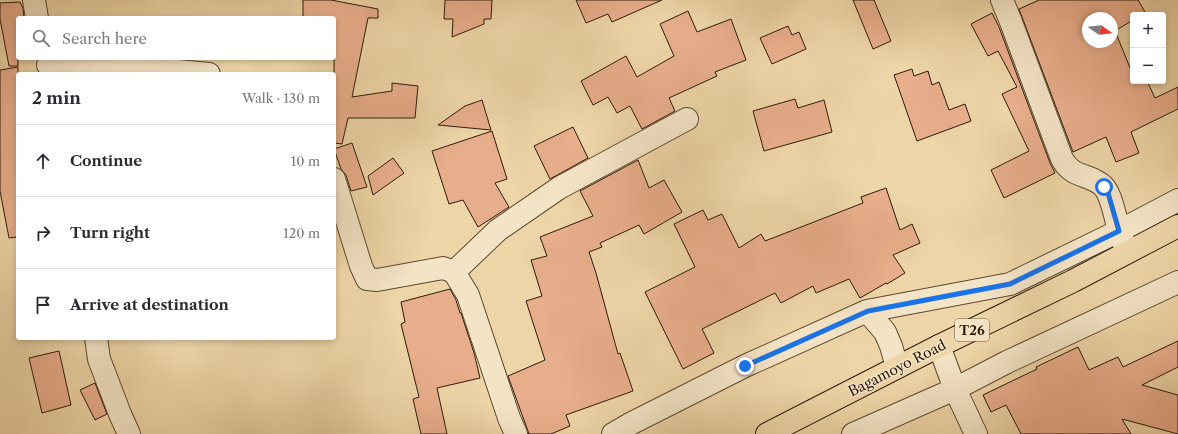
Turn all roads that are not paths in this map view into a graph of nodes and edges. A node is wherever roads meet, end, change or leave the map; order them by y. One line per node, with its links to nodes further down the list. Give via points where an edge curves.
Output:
1 (34, 0): 3 (street)
2 (1002, 0): 10 (street, via 1066,167 1104,187)
3 (37, 16)
4 (48, 66): 5 (street, via 77,65)
5 (190, 72)
6 (688, 119): 12 (street, via 559,188 498,230)
7 (336, 185): 12 (street, via 361,266 368,279 377,280 443,268)
8 (1178, 200): 10 (street)
9 (1178, 226): 11 (highway, Bagamoyo Road / T26)
10 (1119, 231): 11 (street); 14 (street, via 1010,284)
11 (1128, 253): 16 (highway, Bagamoyo Road / T26)
12 (454, 272): 20 (street, via 468,295)
13 (1178, 282): 18 (street)
14 (868, 311): 17 (street, via 885,332); 21 (street, via 745,366)
15 (96, 340): 19 (street, via 99,359)
16 (939, 346): 17 (highway, Bagamoyo Road / T26); 18 (street)
17 (897, 367): 22 (highway, Bagamoyo Road / T26)
18 (955, 389): 23 (street); 24 (street)
19 (129, 434)
20 (516, 434)
21 (613, 434)
22 (767, 434)
23 (853, 434)
24 (976, 434)

